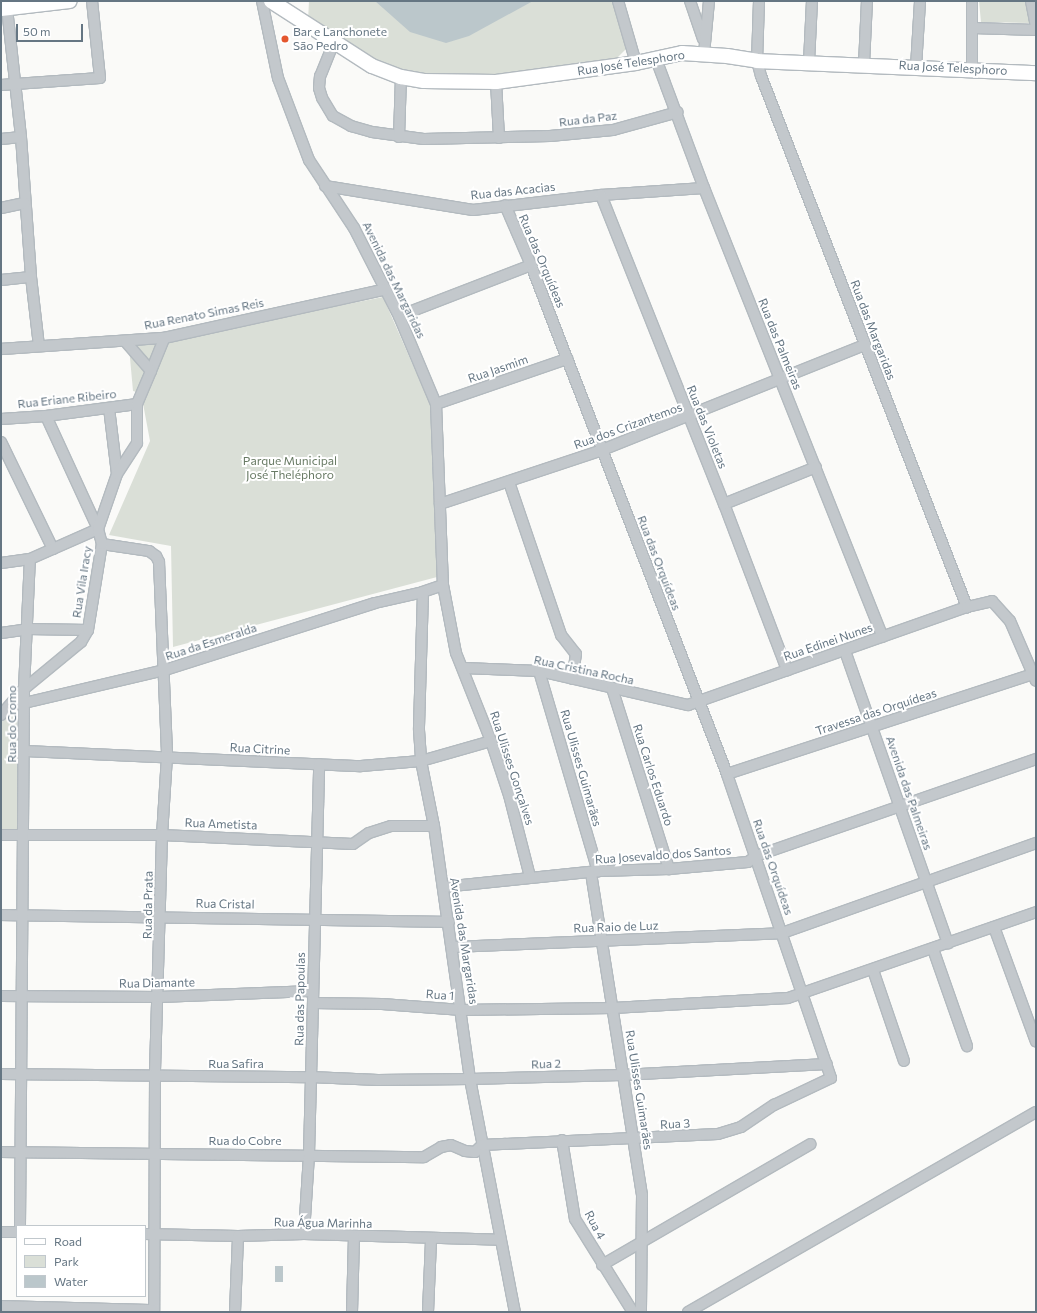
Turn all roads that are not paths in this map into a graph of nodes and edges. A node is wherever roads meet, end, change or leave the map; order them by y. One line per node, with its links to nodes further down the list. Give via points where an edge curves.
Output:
1 (70, 1): 14 (street)
2 (92, 1): 30 (street, via 100,78)
3 (262, 1): 37 (street, Avenida das Margaridas, via 278,78 306,154)
4 (271, 1): 18 (street, Rua José Telesphoro)
5 (618, 1): 23 (street)
6 (690, 1): 19 (street)
7 (709, 1): 19 (street)
8 (759, 1): 21 (street, Rua das Margaridas)
9 (812, 1): 22 (street)
10 (867, 1): 24 (street)
11 (920, 1): 25 (street)
12 (972, 1): 16 (street)
13 (1031, 1): 15 (street)
14 (4, 9): 30 (street)
15 (1036, 26)
16 (973, 28): 17 (street); 26 (street)
17 (1036, 30)
18 (334, 42): 28 (street, Rua José Telesphoro, via 372,66); 34 (street, Rua da Paz, via 319,82 322,98 330,112 351,126)
19 (703, 48): 20 (street, Rua José Telesphoro); 21 (street, Rua José Telesphoro)
20 (656, 59): 23 (street, Rua José Telesphoro); 32 (street, Rua das Palmeiras)
21 (757, 61): 22 (street, Rua José Telesphoro); 50 (street, Rua das Margaridas)
22 (809, 62): 24 (street, Rua José Telesphoro)
23 (636, 63): 29 (street, Rua José Telesphoro)
24 (864, 64): 25 (street, Rua José Telesphoro)
25 (916, 67): 26 (street, Rua José Telesphoro)
26 (972, 71): 27 (street, Rua José Telesphoro)
27 (1036, 73)
28 (401, 77): 29 (street, Rua José Telesphoro, via 424,81); 34 (street)
29 (496, 82): 35 (street)
30 (16, 84): 31 (street); 33 (street)
31 (1, 85)
32 (678, 112): 35 (street, Rua da Paz, via 613,130); 38 (street, Rua das Palmeiras)
33 (21, 137): 36 (street); 40 (street)
34 (399, 137): 35 (street, Rua da Paz)
35 (499, 138)
36 (1, 139)
37 (325, 186): 41 (street, Rua das Acacias, via 473,210); 46 (street, Avenida das Margaridas, via 354,228)
38 (704, 188): 39 (street, Rua das Acacias); 55 (street, Rua das Palmeiras)
39 (601, 195): 41 (street, Rua das Acacias); 60 (street, Rua das Violetas)
40 (24, 203): 42 (street); 44 (street)
41 (505, 205): 43 (street, Rua das Orquídeas)
42 (1, 208)
43 (531, 265): 47 (street); 53 (street, Rua das Orquídeas)
44 (31, 277): 45 (street); 51 (street)
45 (1, 280)
46 (386, 289): 47 (street, Avenida das Margaridas); 48 (street, Rua Renato Simas Reis)
47 (399, 316): 57 (street, Avenida das Margaridas)
48 (164, 338): 49 (street, Rua Renato Simas Reis); 54 (street)
49 (126, 342): 51 (street, Rua Renato Simas Reis); 54 (street)
50 (865, 345): 55 (street, Rua dos Crizantemos); 76 (street, Rua das Margaridas)
51 (39, 346): 52 (street, Rua Renato Simas Reis)
52 (1, 349)
53 (567, 359): 57 (street, Rua Jasmim); 63 (street, Rua das Orquídeas)
54 (151, 371): 56 (street)
55 (781, 380): 60 (street, Rua dos Crizantemos); 64 (street, Rua das Palmeiras)
56 (137, 404): 58 (street, Rua Eriane Ribeiro); 65 (street, via 137,442)
57 (436, 404): 67 (street, Avenida das Margaridas)
58 (109, 408): 59 (street, Rua Eriane Ribeiro); 65 (street)
59 (46, 416): 61 (street, Rua Eriane Ribeiro); 69 (street, Rua Vila Iracy)
60 (689, 417): 63 (street, Rua dos Crizantemos); 68 (street, Rua das Violetas)
61 (1, 419)
62 (1, 442): 71 (street)
63 (602, 450): 66 (street, Rua dos Crizantemos); 91 (street, Rua das Orquídeas)
64 (816, 467): 68 (street); 80 (street, Rua das Palmeiras)
65 (117, 474): 69 (street)
66 (509, 482): 67 (street, Rua dos Crizantemos); 87 (street, via 561,635 576,654)
67 (440, 504): 74 (street, Avenida das Margaridas)
68 (724, 504): 84 (street, Rua das Violetas)
69 (98, 529): 70 (street, Rua Vila Iracy); 71 (street)
70 (102, 544): 78 (street, Rua Vila Iracy); 83 (street, Rua da Prata, via 149,551 159,562)
71 (53, 549): 72 (street)
72 (30, 559): 73 (street); 77 (street, Rua do Cromo)
73 (1, 563)
74 (443, 585): 75 (street); 82 (street, Avenida das Margaridas, via 456,652)
75 (422, 592): 83 (street, Rua da Esmeralda, via 375,603); 98 (street, Avenida das Margaridas, via 419,730)
76 (967, 607): 80 (street, Rua Edinei Nunes); 86 (street, Rua Edinei Nunes, via 992,601 1002,609 1010,620)
77 (28, 629): 78 (street); 79 (street); 89 (street, Rua do Cromo)
78 (88, 630): 89 (street, via 81,642)
79 (1, 633)
80 (883, 637): 81 (street, Rua Edinei Nunes)
81 (845, 651): 84 (street, Rua Edinei Nunes); 93 (street, Avenida das Palmeiras)
82 (464, 668): 85 (street, Rua Cristina Rocha); 94 (street, Rua Ulisses Gonçalves)
83 (165, 670): 90 (street, Rua da Esmeralda); 96 (street, Rua da Prata)
84 (787, 670): 91 (street, Rua Edinei Nunes)
85 (539, 671): 87 (street, Rua Cristina Rocha); 110 (street, Rua Ulisses Guimarães)
86 (1035, 678): 93 (street, Travessa das Orquídeas)
87 (572, 679): 88 (street, Rua Cristina Rocha)
88 (612, 688): 91 (street, Rua Cristina Rocha, via 688,705); 109 (street, Rua Carlos Eduardo)
89 (24, 689): 90 (street, Rua do Cromo); 92 (street)
90 (25, 702): 92 (street, Rua da Esmeralda); 95 (street, Rua do Cromo)
91 (698, 703): 100 (street, Rua das Orquídeas)
92 (4, 712)
93 (872, 726): 100 (street, Travessa das Orquídeas); 101 (street, Avenida das Palmeiras)
94 (492, 741): 98 (street, Rua Citrine); 111 (street, Rua Ulisses Gonçalves)
95 (25, 751): 96 (street, Rua Citrine); 105 (street, Rua do Cromo)
96 (167, 756): 99 (street, Rua Citrine); 104 (street, Rua da Prata)
97 (1036, 759): 101 (street, Rua Josevaldo dos Santos)
98 (421, 760): 99 (street, Rua Citrine, via 361,766); 102 (street, Avenida das Margaridas)
99 (319, 764): 106 (street, Rua das Papoulas)
100 (727, 774): 108 (street, Rua das Orquídeas)
101 (900, 806): 108 (street, Rua Josevaldo dos Santos); 112 (street, Avenida das Palmeiras)
102 (434, 826): 106 (street, Rua Ametista, via 390,826 369,833 352,844); 113 (street, Avenida das Margaridas)
103 (1, 835): 105 (street, Rua Ametista)
104 (162, 835): 105 (street, Rua Ametista); 106 (street, Rua Ametista); 117 (street, Rua da Prata)
105 (23, 836): 116 (street, Rua do Cromo)
106 (318, 841): 118 (street, Rua das Papoulas)
107 (1036, 843): 112 (street, Rua Raio de Luz)
108 (756, 856): 109 (street, Rua Josevaldo dos Santos, via 748,862); 121 (street, Rua das Orquídeas)
109 (669, 870): 110 (street, Rua Josevaldo dos Santos)
110 (595, 872): 111 (street, Rua Josevaldo dos Santos); 122 (street, Rua Ulisses Guimarães)
111 (530, 877): 113 (street, Rua Josevaldo dos Santos)
112 (926, 882): 121 (street, Rua Raio de Luz); 123 (street, Avenida das Palmeiras)
113 (443, 887): 119 (street, Avenida das Margaridas)
114 (1036, 912): 120 (street, Rua 1)
115 (1, 914): 116 (street, Rua Cristal)
116 (23, 915): 117 (street, Rua Cristal); 130 (street, Rua do Cromo)
117 (160, 917): 118 (street, Rua Cristal); 131 (street, Rua da Prata)
118 (315, 918): 119 (street, Rua Cristal); 127 (street, Rua das Papoulas)
119 (449, 922): 124 (street, Avenida das Margaridas)
120 (994, 927): 123 (street, Rua 1); 135 (street)
121 (782, 933): 122 (street, Rua Raio de Luz); 128 (street, Rua das Orquídeas)
122 (602, 941): 124 (street, Rua Raio de Luz); 133 (street, Rua Ulisses Guimarães)
123 (948, 944): 125 (street, Rua 1)
124 (452, 947): 134 (street, Avenida das Margaridas)
125 (933, 948): 126 (street, Rua 1); 136 (street)
126 (873, 970): 128 (street, Rua 1); 137 (street)
127 (313, 991): 131 (street, Rua Diamante); 132 (street, Rua das Papoulas)
128 (803, 995): 133 (street, Rua 1); 138 (street, Rua das Orquídeas)
129 (1, 996): 130 (street, Rua Diamante)
130 (24, 997): 131 (street, Rua Diamante); 140 (street, Rua do Cromo)
131 (159, 997): 142 (street, Rua da Prata)
132 (313, 1003): 134 (street, Rua 1, via 382,1004); 143 (street, Rua das Papoulas)
133 (613, 1008): 134 (street, Rua 1); 141 (street, Rua Ulisses Guimarães)
134 (462, 1010): 145 (street, Avenida das Margaridas)
135 (1036, 1042)
136 (967, 1046)
137 (904, 1060)
138 (827, 1064): 141 (street, Rua 2); 144 (street, Rua das Orquídeas)
139 (1, 1074): 140 (street, Rua Safira)
140 (23, 1075): 142 (street, Rua Safira); 152 (street, Rua do Cromo)
141 (622, 1075): 145 (street, Rua 2); 147 (street, Rua Ulisses Guimarães)
142 (155, 1076): 143 (street, Rua Safira); 153 (street, Rua da Prata)
143 (312, 1077): 145 (street, Rua Safira, via 378,1080); 154 (street, Rua das Papoulas)
144 (831, 1078): 147 (street, Rua 3, via 774,1105 731,1131)
145 (470, 1079): 150 (street, Avenida das Margaridas)
146 (1036, 1112): 175 (street)
147 (635, 1139): 148 (street, Rua 3); 164 (street, Rua Ulisses Guimarães, via 642,1195)
148 (562, 1140): 150 (street, Rua 3); 165 (street, Rua 4, via 575,1219)
149 (811, 1144): 164 (street)
150 (482, 1145): 154 (street, Rua do Cobre, via 475,1152 451,1145 440,1147 424,1157); 163 (street, Avenida das Margaridas)
151 (1, 1152): 152 (street, Rua do Cobre)
152 (20, 1152): 153 (street, Rua do Cobre); 155 (street, Rua do Cromo)
153 (155, 1154): 154 (street, Rua do Cobre); 158 (street, Rua da Prata)
154 (309, 1154): 159 (street, Rua das Papoulas)
155 (20, 1225)
156 (1, 1232): 157 (street)
157 (16, 1232)
158 (149, 1234): 160 (street, Rua Água Marinha); 168 (street, Rua da Prata)
159 (304, 1234): 160 (street, Rua Água Marinha); 161 (street, Rua Água Marinha)
160 (238, 1236): 169 (street)
161 (354, 1237): 162 (street, Rua Água Marinha); 170 (street)
162 (431, 1239): 163 (street, Rua Água Marinha); 171 (street)
163 (501, 1240): 172 (street, Avenida das Margaridas)
164 (641, 1241): 165 (street); 174 (street, Rua Ulisses Guimarães)
165 (602, 1264): 173 (street, Rua 4)
166 (20, 1305): 167 (street); 168 (street)
167 (1, 1306)
168 (154, 1311)
169 (236, 1312)
170 (352, 1312)
171 (428, 1312)
172 (515, 1312)
173 (633, 1312)
174 (641, 1312)
175 (688, 1312)

